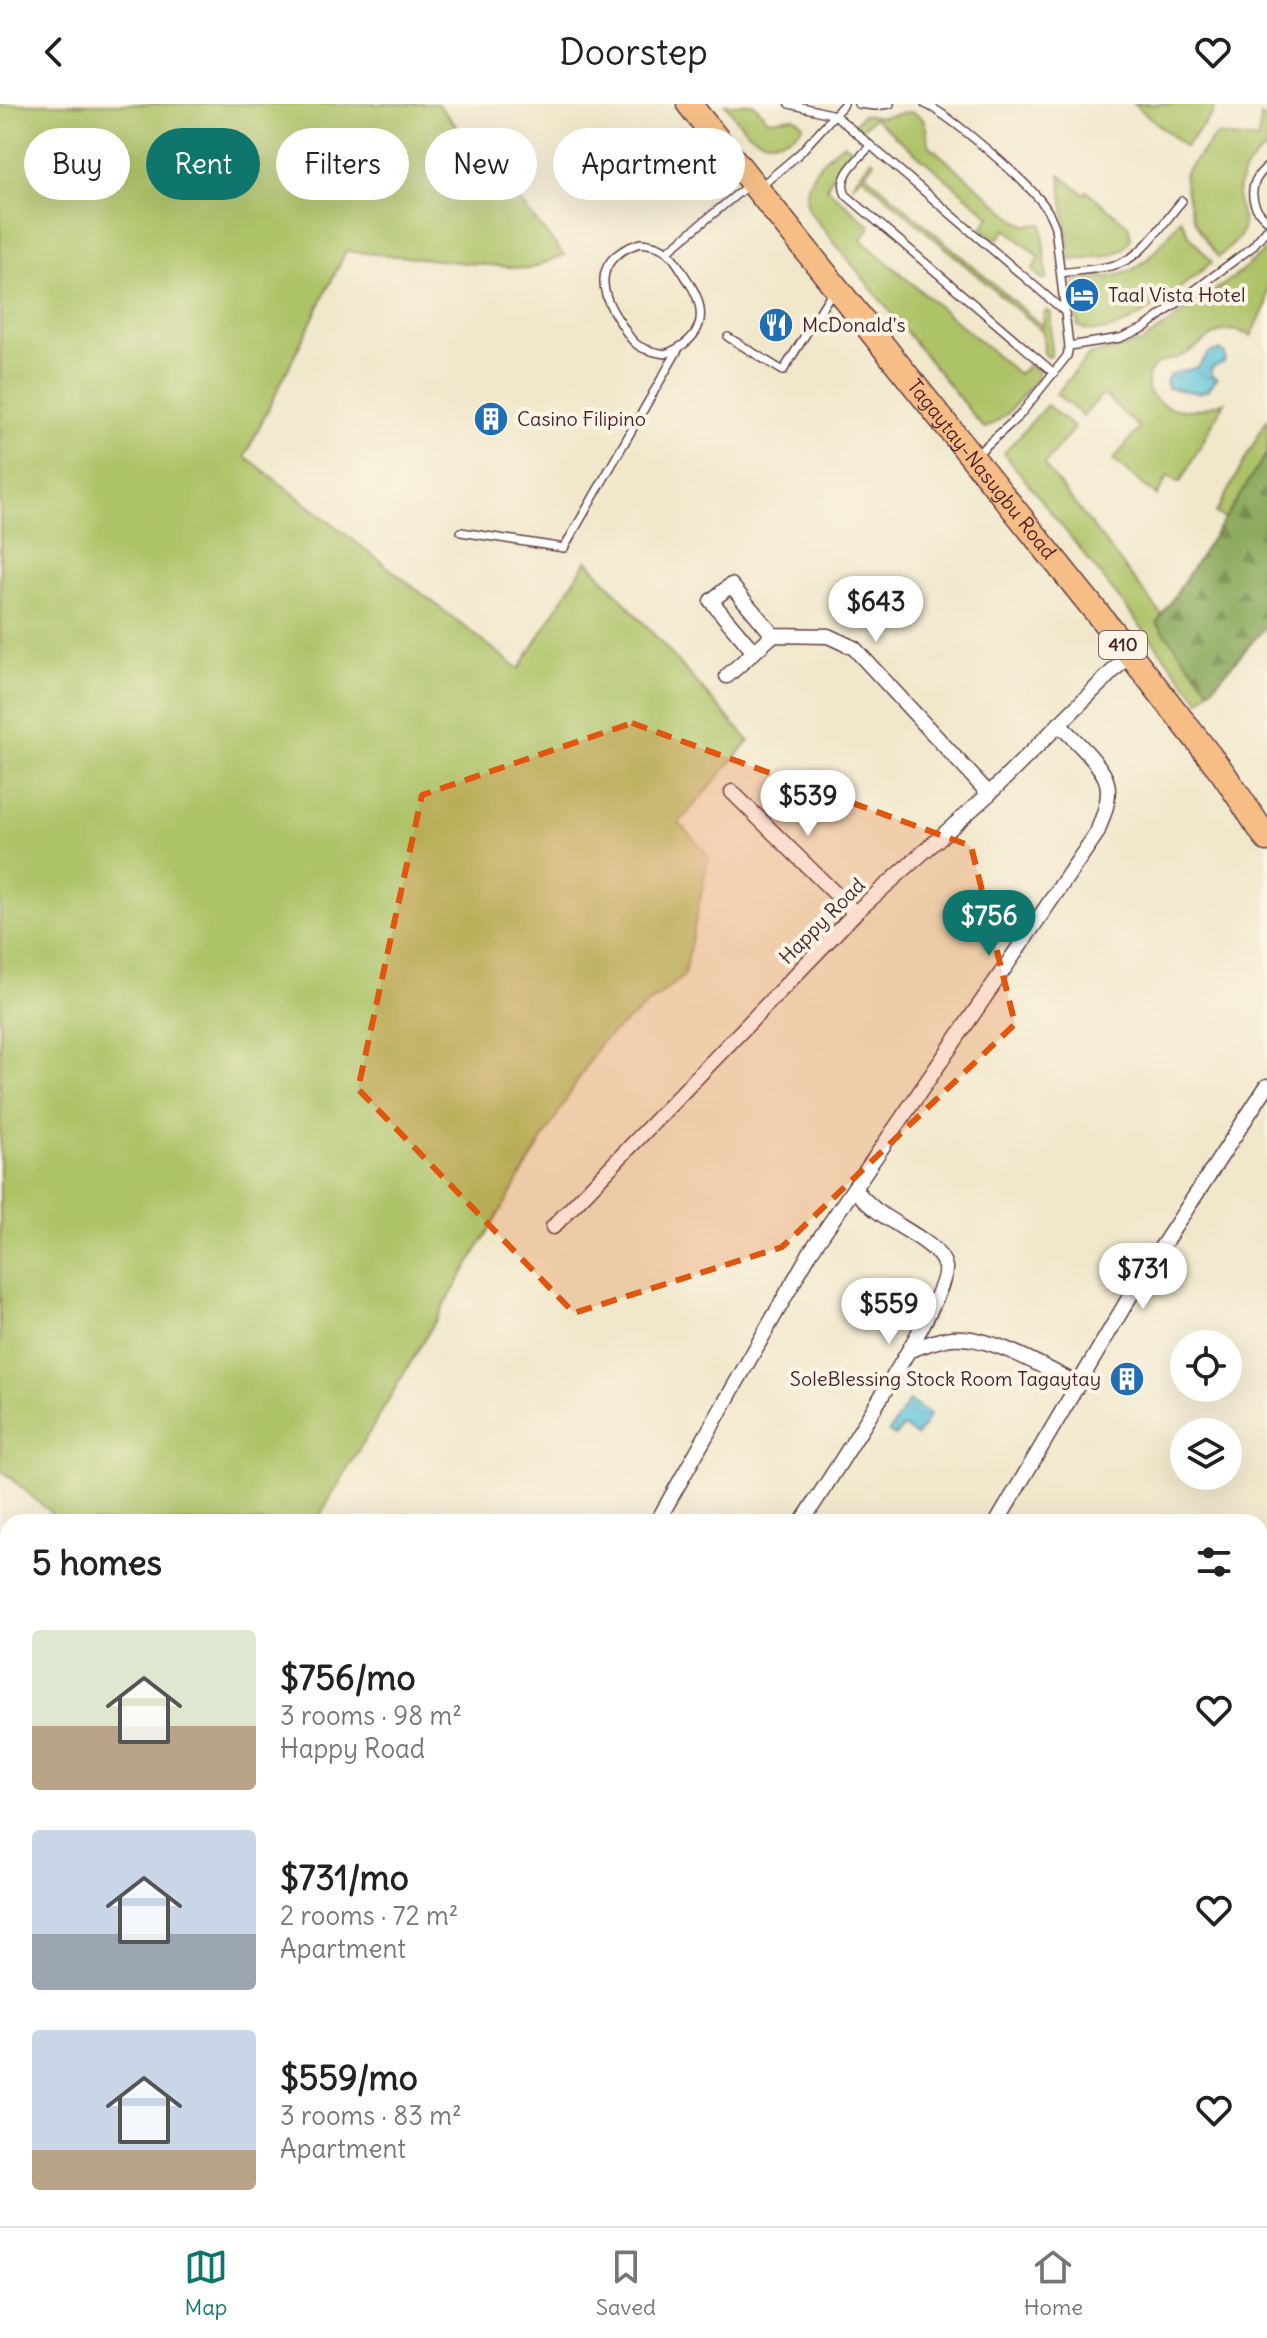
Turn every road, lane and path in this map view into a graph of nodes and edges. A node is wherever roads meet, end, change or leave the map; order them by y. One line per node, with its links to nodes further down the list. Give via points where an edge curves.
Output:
1 (689, 104): 10 (main road, Tagaytay-Nasugbu Road / 410)
2 (789, 104): 7 (lane)
3 (844, 104): 7 (lane)
4 (858, 104): 5 (lane)
5 (890, 104)
6 (925, 104): 15 (lane, via 1039,199 1055,227)
7 (835, 115): 8 (lane); 10 (lane, via 785,167)
8 (870, 146): 17 (lane); 21 (lane, via 844,177 846,195)
9 (1267, 167): 12 (lane, via 1252,193 1257,211)
10 (755, 185): 14 (lane); 16 (main road, Tagaytay-Nasugbu Road / 410)
11 (1182, 201): 15 (lane, via 1127,260)
12 (1267, 220)
13 (1267, 229): 19 (lane, via 1251,248 1144,328 1120,338)
14 (669, 250): 20 (lane, via 698,295 701,310 699,326); 20 (lane, via 640,243 624,248 610,260 604,294 635,343 665,354)
15 (1061, 273): 17 (lane)
16 (835, 286): 18 (lane, via 783,371); 22 (main road, Tagaytay-Nasugbu Road / 410)
17 (1064, 311): 19 (lane)
18 (728, 337)
19 (1069, 346): 21 (lane)
20 (679, 348): 23 (lane, via 564,548)
21 (1054, 373): 22 (lane, via 1019,416)
22 (971, 458): 26 (main road, Tagaytay-Nasugbu Road / 410)
23 (461, 532)
24 (773, 635): 25 (street); 25 (street, via 731,585 711,601); 30 (street, via 828,636 854,648)
25 (754, 652): 27 (street)
26 (1130, 654): 28 (street, Happy Road); 31 (main road, Tagaytay-Nasugbu Road / 410)
27 (727, 676)
28 (1059, 724): 30 (street, Happy Road); 34 (street, via 1107,781 1107,804 1097,833)
29 (732, 792): 32 (street)
30 (989, 794): 32 (street, Happy Road)
31 (1267, 839)
32 (855, 913): 35 (street, Happy Road)
33 (1267, 1086): 37 (street)
34 (854, 1189): 36 (street, via 875,1210 936,1250 945,1266 945,1281); 38 (street, via 811,1251)
35 (553, 1227)
36 (910, 1350): 37 (street, via 968,1338); 39 (street)
37 (1077, 1384): 40 (street)
38 (662, 1514)
39 (807, 1514)
40 (1002, 1514)

